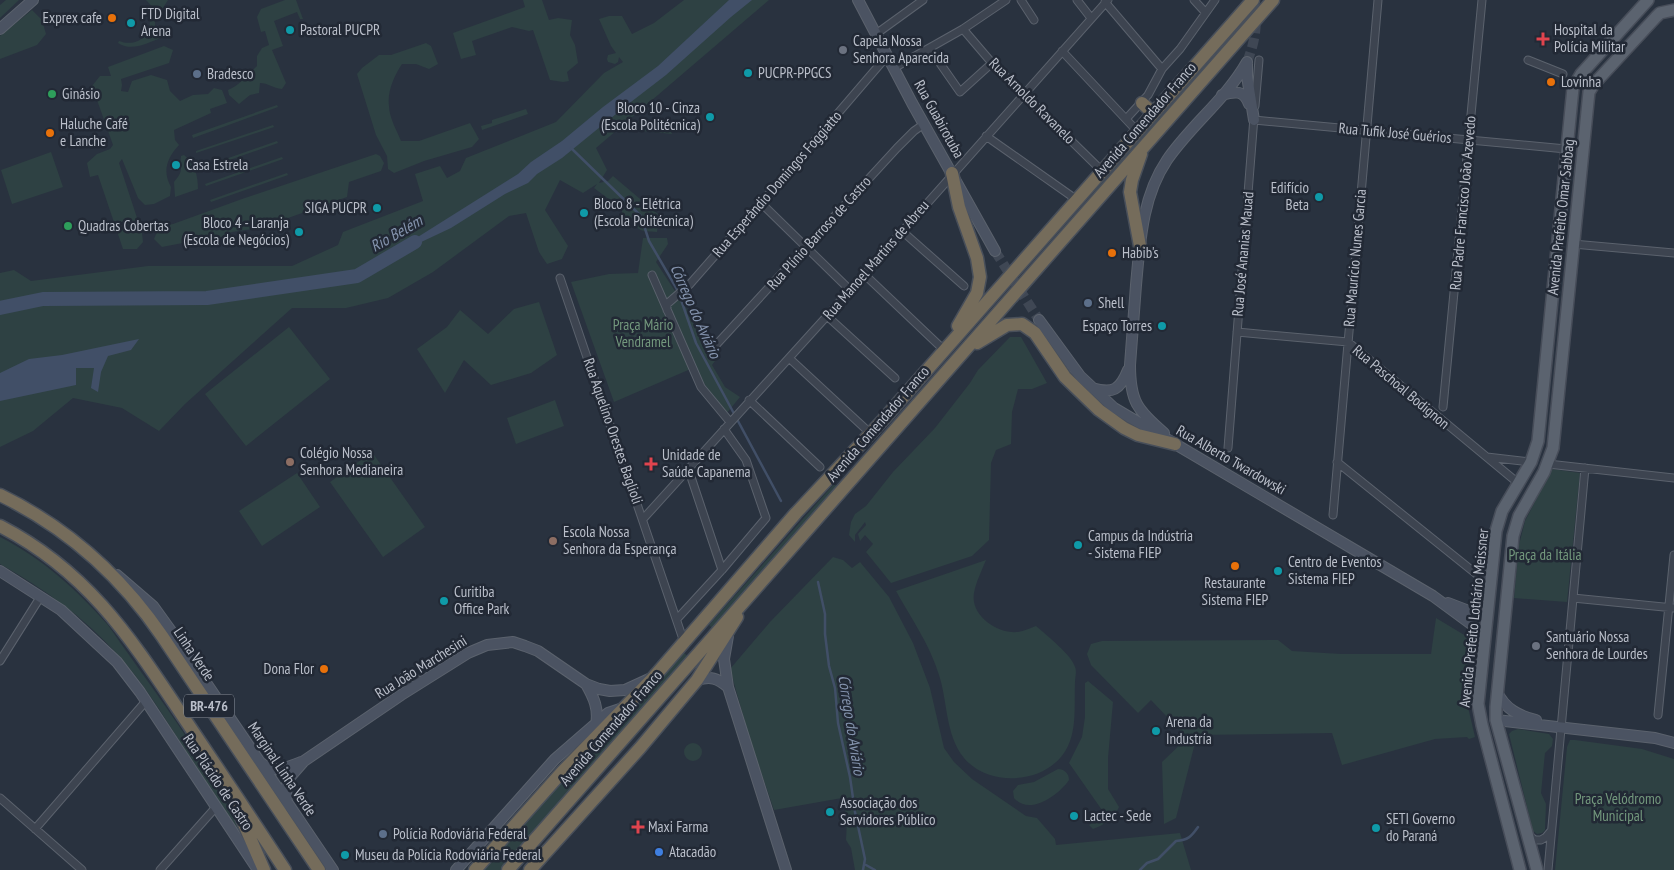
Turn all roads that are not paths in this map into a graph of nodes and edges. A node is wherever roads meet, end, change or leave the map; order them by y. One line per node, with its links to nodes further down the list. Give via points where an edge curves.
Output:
1 (32, 0): 21 (main road)
2 (858, 0): 23 (main road, Rua Guabirotuba)
3 (923, 0): 23 (street)
4 (1006, 0): 22 (street)
5 (1021, 0): 20 (street)
6 (1077, 0): 19 (street)
7 (1194, 0): 18 (street)
8 (1215, 0): 18 (street, Avenida Comendador Franco)
9 (1253, 0): 38 (highway, Avenida Comendador Franco)
10 (1273, 0): 46 (highway, Avenida Comendador Franco)
11 (1378, 0): 42 (street, Rua Maurício Nunes Garcia)
12 (1482, 0): 45 (street, Rua Padre Francisco João Azevedo)
13 (1648, 0): 24 (main road, Avenida Prefeito Omar Sabbag)
14 (1669, 0): 16 (main road)
15 (1107, 1): 19 (street, Rua Manoel Martins de Abreu); 33 (street)
16 (1674, 5)
17 (1674, 10): 28 (main road, Avenida Prefeito Omar Sabbag, via 1660,13)
18 (1205, 12): 33 (street, Avenida Comendador Franco)
19 (1091, 18): 26 (street, Rua Manoel Martins de Abreu)
20 (1034, 20)
21 (0, 29)
22 (963, 29): 25 (street); 31 (street, Rua Arnoldo Ravanelo)
23 (876, 34): 27 (main road, Rua Guabirotuba)
24 (1606, 46): 28 (main road); 47 (main road, Avenida Prefeito Omar Sabbag, via 1573,88)
25 (930, 49): 31 (street, via 960,92); 32 (street)
26 (1062, 51): 35 (street, Rua Manoel Martins de Abreu); 39 (street)
27 (888, 56): 32 (main road, Rua Guabirotuba); 53 (street, Rua Esperândio Domingos Foggiatto)
28 (1618, 58): 51 (main road, Avenida Prefeito Omar Sabbag, via 1594,84 1588,98)
29 (1259, 60): 40 (street, Rua José Ananias Mauad)
30 (1528, 60): 34 (street)
31 (992, 63): 35 (street, Rua Arnoldo Ravanelo)
32 (894, 68): 41 (main road, Rua Guabirotuba)
33 (1162, 69): 37 (street, Avenida Comendador Franco)
34 (1563, 74)
35 (1024, 93): 44 (street, Rua Manoel Martins de Abreu); 48 (street, Rua Arnoldo Ravanelo)
36 (1222, 95): 40 (main road, via 1242,93); 40 (main road, via 1247,62); 56 (main road, via 1160,170 1146,208)
37 (1142, 103): 38 (highway); 39 (street, Avenida Comendador Franco)
38 (1154, 113): 43 (highway, Avenida Comendador Franco)
39 (1126, 119): 43 (street)
40 (1254, 120): 42 (street, Rua Tufik José Guérios); 68 (street, Rua José Ananias Mauad)
41 (924, 124): 49 (main road, Rua Guabirotuba); 57 (street, Rua Plínio Barroso de Castro, via 891,154)
42 (1366, 130): 45 (street, Rua Tufik José Guérios); 69 (street, Rua Maurício Nunes Garcia)
43 (1137, 131): 48 (highway, Avenida Comendador Franco)
44 (986, 136): 49 (street, Rua Manoel Martins de Abreu); 52 (street)
45 (1469, 140): 47 (street, Rua Tufik José Guérios); 80 (street, Rua Padre Francisco João Azevedo)
46 (1144, 146): 56 (highway, via 1130,192); 72 (highway, Avenida Comendador Franco)
47 (1566, 149): 50 (main road, Avenida Prefeito Omar Sabbag)
48 (1102, 171): 52 (highway, Avenida Comendador Franco)
49 (952, 174): 54 (street, Rua Manoel Martins de Abreu); 58 (main road, Rua Guabirotuba); 71 (highway, via 980,276 977,293)
50 (1562, 195): 51 (main road); 77 (main road, Avenida Prefeito Omar Sabbag)
51 (1578, 197): 55 (main road, Avenida Prefeito Omar Sabbag)
52 (1077, 200): 71 (highway, Avenida Comendador Franco)
53 (761, 203): 57 (street); 65 (street, Rua Esperândio Domingos Foggiatto, via 683,292 667,304)
54 (902, 231): 60 (street, Rua Manoel Martins de Abreu); 63 (street)
55 (1574, 244): 59 (street); 79 (main road, Avenida Prefeito Omar Sabbag)
56 (1140, 246): 74 (main road)
57 (806, 248): 64 (street); 70 (street, Rua Plínio Barroso de Castro)
58 (995, 251)
59 (1674, 253)
60 (864, 274): 64 (street, Rua Manoel Martins de Abreu); 71 (street)
61 (652, 275): 65 (street)
62 (560, 278): 97 (street, Rua Aquelino Orestes Baglioli)
63 (964, 286)
64 (850, 289): 66 (street, Rua Manoel Martins de Abreu)
65 (667, 310): 81 (street, via 701,387)
66 (827, 316): 73 (street, Rua Manoel Martins de Abreu); 75 (street)
67 (1039, 320): 76 (main road, Rua Alberto Twardowski)
68 (1237, 332): 69 (street, Rua Paschoal Bodignon); 85 (street, Rua José Ananias Mauad)
69 (1348, 342): 86 (street, Rua Paschoal Bodignon); 87 (street, Rua Maurício Nunes Garcia)
70 (716, 345)
71 (948, 346): 83 (highway, Avenida Comendador Franco)
72 (964, 351): 84 (highway, via 999,328 1022,324 1035,333 1065,377 1099,410 1138,435); 104 (highway, Avenida Comendador Franco)
73 (788, 358): 78 (street, Rua Manoel Martins de Abreu); 83 (street)
74 (1130, 365): 76 (main road, via 1117,388 1108,391); 84 (main road, via 1132,391 1140,410)
75 (894, 378)
76 (1090, 388): 84 (main road, Rua Alberto Twardowski, via 1126,416)
77 (1542, 402): 79 (main road); 88 (main road, Avenida Prefeito Omar Sabbag, via 1538,441)
78 (747, 403): 81 (street, Rua Manoel Martins de Abreu); 90 (street)
79 (1558, 404): 89 (main road, Avenida Prefeito Omar Sabbag)
80 (1443, 407)
81 (731, 421): 82 (street, Rua Manoel Martins de Abreu)
82 (724, 429): 91 (street, Rua Manoel Martins de Abreu); 101 (street, via 746,460 766,518)
83 (870, 433): 113 (highway, Avenida Comendador Franco)
84 (1175, 444): 106 (main road, Rua Alberto Twardowski)
85 (1228, 448)
86 (1486, 457): 88 (street); 94 (street, Rua Paschoal Bodignon)
87 (1337, 462): 96 (street, Rua Maurício Nunes Garcia); 103 (street)
88 (1531, 462): 94 (main road, Avenida Prefeito Lothário Meissner)
89 (1548, 464): 92 (street); 114 (main road, Avenida Prefeito Lothário Meissner, via 1524,507 1513,536)
90 (820, 467)
91 (688, 468): 97 (street, Rua Manoel Martins de Abreu); 101 (street)
92 (1585, 468): 93 (street); 107 (street)
93 (1674, 478)
94 (1518, 483): 103 (main road, Avenida Prefeito Lothário Meissner, via 1500,520)
95 (0, 495): 99 (highway, Linha Verde / BR-476, via 34,513)
96 (1333, 515)
97 (643, 519): 110 (street, Rua Aquelino Orestes Baglioli)
98 (0, 526): 137 (highway, BR-476, via 60,565 108,610)
99 (86, 552): 135 (main road, Marginal Linha Verde, via 153,606); 151 (highway, Linha Verde / BR-476, via 125,588 150,618)
100 (1674, 555): 108 (street)
101 (722, 570): 110 (street)
102 (0, 571): 105 (main road, Rua Plácido de Castro)
103 (1490, 585): 109 (main road, Avenida Prefeito Lothário Meissner)
104 (750, 594): 111 (highway); 134 (highway, Avenida Comendador Franco)
105 (41, 596): 115 (street); 124 (main road, Rua Plácido de Castro, via 110,654)
106 (1433, 596): 109 (main road, Rua Alberto Twardowski); 112 (main road, Rua Alberto Twardowski)
107 (1573, 598): 108 (street); 131 (street)
108 (1671, 608): 128 (street)
109 (1487, 618): 112 (main road, Avenida Prefeito Lothário Meissner); 114 (main road, via 1497,626)
110 (677, 619): 113 (street, Rua Aquelino Orestes Baglioli)
111 (730, 631): 119 (highway); 122 (main road, via 724,659)
112 (1485, 638): 125 (main road, Avenida Prefeito Lothário Meissner)
113 (684, 642): 118 (highway, Avenida Comendador Franco)
114 (1502, 642): 123 (main road, Avenida Prefeito Lothário Meissner)
115 (0, 661)
116 (411, 673): 121 (street)
117 (403, 677): 121 (street)
118 (652, 678): 120 (main road, Rua João Marchesini, via 619,691); 126 (highway, Avenida Comendador Franco)
119 (697, 680): 122 (main road, via 714,677); 127 (highway)
120 (586, 684): 121 (main road, Rua João Marchesini, via 538,651 513,642 494,643 475,650); 130 (main road, Rua João Marchesini, via 598,710)
121 (416, 686): 136 (main road, Rua João Marchesini)
122 (728, 687): 157 (main road)
123 (1497, 692): 129 (main road, Avenida Prefeito Lothário Meissner); 131 (main road, via 1504,705 1515,713)
124 (146, 702): 142 (main road, Rua Plácido de Castro); 143 (street)
125 (1478, 704): 129 (main road); 140 (main road, Avenida Prefeito Lothário Meissner)
126 (626, 707): 130 (main road, Avenida Comendador Franco); 132 (highway, Avenida Comendador Franco)
127 (667, 715): 134 (highway, via 648,723); 156 (highway)
128 (1658, 715)
129 (1496, 720): 131 (main road); 138 (main road, Avenida Prefeito Lothário Meissner)
130 (597, 722): 132 (main road, Rua João Marchesini); 153 (main road, Avenida Comendador Franco, via 555,759)
131 (1561, 726): 133 (main road); 144 (street)
132 (593, 741): 154 (highway, Avenida Comendador Franco)
133 (1674, 743)
134 (608, 756): 155 (highway, Avenida Comendador Franco)
135 (258, 761): 136 (main road, Rua João Marchesini, via 268,768 283,769); 141 (main road, Marginal Linha Verde)
136 (304, 761): 141 (main road, Rua João Marchesini, via 286,787)
137 (227, 782): 149 (highway); 150 (highway, BR-476)
138 (1518, 795): 140 (main road); 145 (main road, Avenida Prefeito Lothário Meissner)
139 (0, 798): 143 (street)
140 (1501, 799): 158 (main road, Avenida Prefeito Lothário Meissner)
141 (287, 805): 152 (main road, Marginal Linha Verde)
142 (216, 807): 147 (street); 148 (main road, Rua Plácido de Castro)
143 (35, 829): 146 (street)
144 (1552, 831): 145 (street, via 1541,840); 160 (street)
145 (1528, 835): 159 (main road, Avenida Prefeito Lothário Meissner)
146 (82, 870)
147 (160, 870)
148 (258, 870)
149 (264, 870)
150 (285, 870)
151 (319, 870)
152 (333, 870)
153 (456, 870)
154 (475, 870)
155 (508, 870)
156 (530, 870)
157 (786, 870)
158 (1520, 870)
159 (1537, 870)
160 (1548, 870)

